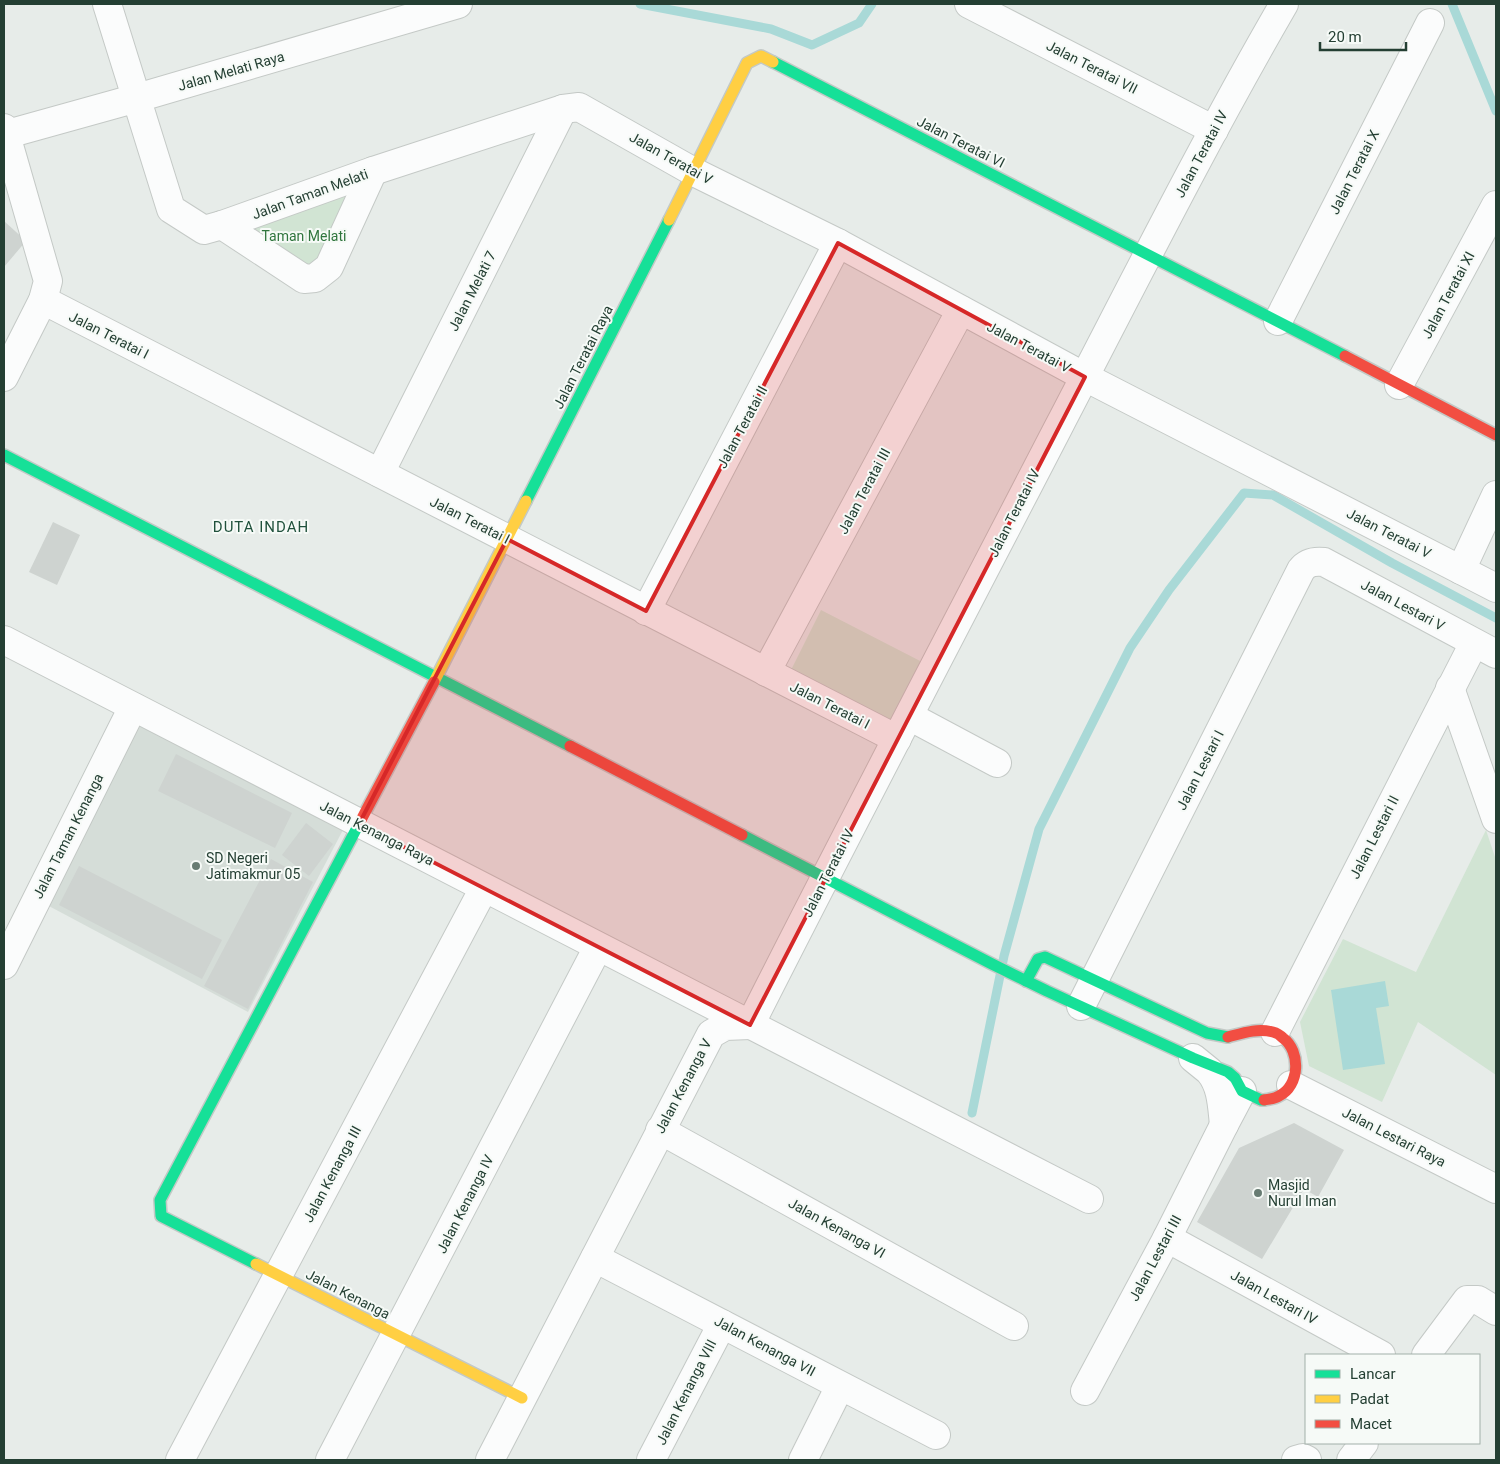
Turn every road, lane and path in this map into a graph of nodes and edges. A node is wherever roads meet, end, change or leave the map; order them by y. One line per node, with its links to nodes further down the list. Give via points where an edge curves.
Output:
1 (107, 4): 7 (street, Jalan Taman Melati)
2 (458, 4): 7 (street, Jalan Melati Raya)
3 (969, 4): 9 (street, Jalan Teratai VII)
4 (1278, 5): 9 (street, Jalan Teratai IV)
5 (1430, 23): 19 (street, Jalan Teratai X)
6 (761, 56): 12 (street, Jalan Teratai Raya, via 747,63); 16 (street, Jalan Teratai VI)
7 (137, 98): 10 (street, Jalan Melati Raya); 14 (street, Jalan Taman Melati, via 171,209 204,230)
8 (563, 109): 11 (street, Jalan Taman Melati); 12 (street, Jalan Teratai V, via 579,107); 25 (street, Jalan Melati 7)
9 (1214, 130): 16 (street, Jalan Teratai IV)
10 (6, 139): 17 (street, via 48,281)
11 (373, 171): 14 (street, Jalan Taman Melati); 14 (street, via 329,267 315,278 304,279)
12 (694, 172): 15 (street, Jalan Teratai V); 27 (street, Jalan Teratai Raya)
13 (1496, 205): 22 (street, Jalan Teratai XI)
14 (222, 225)
15 (838, 243): 18 (street, Jalan Teratai V); 31 (street, Jalan Teratai II)
16 (1148, 255): 19 (street, Jalan Teratai VI); 21 (street, Jalan Teratai IV)
17 (43, 300): 20 (street); 25 (street, Jalan Teratai I)
18 (961, 310): 21 (street, Jalan Teratai V); 34 (street, Jalan Teratai III)
19 (1278, 321): 22 (street, Jalan Teratai VI)
20 (4, 376)
21 (1085, 377): 29 (street, Jalan Teratai V); 38 (street, Jalan Teratai IV)
22 (1399, 385): 23 (street, Jalan Teratai VI)
23 (1496, 435)
24 (4, 455): 35 (street)
25 (380, 473): 27 (street, Jalan Teratai I)
26 (1496, 495): 29 (street)
27 (507, 539): 31 (street, Jalan Teratai I); 35 (street, Jalan Teratai Raya)
28 (1308, 563): 33 (street, Jalan Lestari V, via 1324,562); 46 (street, Jalan Lestari I, via 1301,570)
29 (1461, 570): 30 (street, Jalan Teratai V)
30 (1496, 588)
31 (646, 611): 34 (street, Jalan Teratai I)
32 (4, 640): 37 (street, Jalan Kenanga Raya)
33 (1485, 648): 36 (street, Jalan Lestari II)
34 (766, 672): 38 (street, Jalan Teratai I)
35 (436, 677): 41 (street, Jalan Teratai Raya); 42 (street)
36 (1450, 688): 40 (street); 50 (street, Jalan Lestari II)
37 (133, 707): 41 (street, Jalan Kenanga Raya); 45 (street, Jalan Taman Kenanga)
38 (903, 728): 39 (street, Jalan Teratai I); 42 (street, Jalan Teratai IV)
39 (998, 763)
40 (1496, 819)
41 (359, 824): 43 (street, Jalan Kenanga Raya); 58 (street, Jalan Teratai Raya, via 160,1200)
42 (824, 878): 47 (street); 49 (street, Jalan Teratai IV)
43 (484, 888): 44 (street, Jalan Kenanga Raya); 61 (street, Jalan Kenanga III)
44 (598, 947): 49 (street, Jalan Kenanga Raya); 65 (street, Jalan Kenanga IV)
45 (4, 965)
46 (1094, 979): 47 (street, via 1045,957 1038,959); 48 (street, Jalan Lestari I); 50 (street, via 1207,1033 1226,1038 1252,1030)
47 (1026, 981): 48 (street)
48 (1081, 1006): 51 (street)
49 (750, 1025): 55 (street, Jalan Kenanga V, via 725,1026 711,1034); 57 (street, Jalan Kenanga V)
50 (1274, 1032): 52 (street, via 1289,1042 1296,1058)
51 (1194, 1058): 53 (street, via 1228,1072); 54 (street, via 1210,1073 1217,1086)
52 (1291, 1084): 53 (street, via 1280,1096 1271,1099 1261,1100); 56 (street, Jalan Lestari Raya)
53 (1242, 1091): 54 (street, Jalan Lestari III)
54 (1224, 1125): 59 (street, Jalan Lestari III)
55 (660, 1130): 60 (street, Jalan Kenanga V); 64 (street, Jalan Kenanga VI)
56 (1496, 1189)
57 (1089, 1199)
58 (161, 1216): 61 (street, Jalan Kenanga)
59 (1167, 1238): 66 (street, Jalan Lestari IV); 69 (street, Jalan Lestari III)
60 (594, 1258): 63 (street, Jalan Kenanga VII); 70 (street, Jalan Kenanga V)
61 (278, 1275): 65 (street, Jalan Kenanga); 73 (street, Jalan Kenanga III)
62 (1496, 1312): 67 (street, via 1478,1300 1467,1300)
63 (722, 1324): 68 (street, Jalan Kenanga VII); 76 (street, Jalan Kenanga VIII)
64 (1014, 1326)
65 (396, 1335): 70 (street, Jalan Kenanga); 74 (street, Jalan Kenanga IV)
66 (1379, 1354)
67 (1427, 1354)
68 (840, 1386): 71 (street, Jalan Kenanga VII); 77 (street)
69 (1085, 1391)
70 (522, 1398): 75 (street, Jalan Kenanga V)
71 (936, 1435)
72 (1363, 1444): 80 (street)
73 (180, 1460)
74 (330, 1460)
75 (490, 1460)
76 (651, 1460)
77 (803, 1460)
78 (1296, 1460): 79 (street)
79 (1306, 1460)
80 (1351, 1460)

